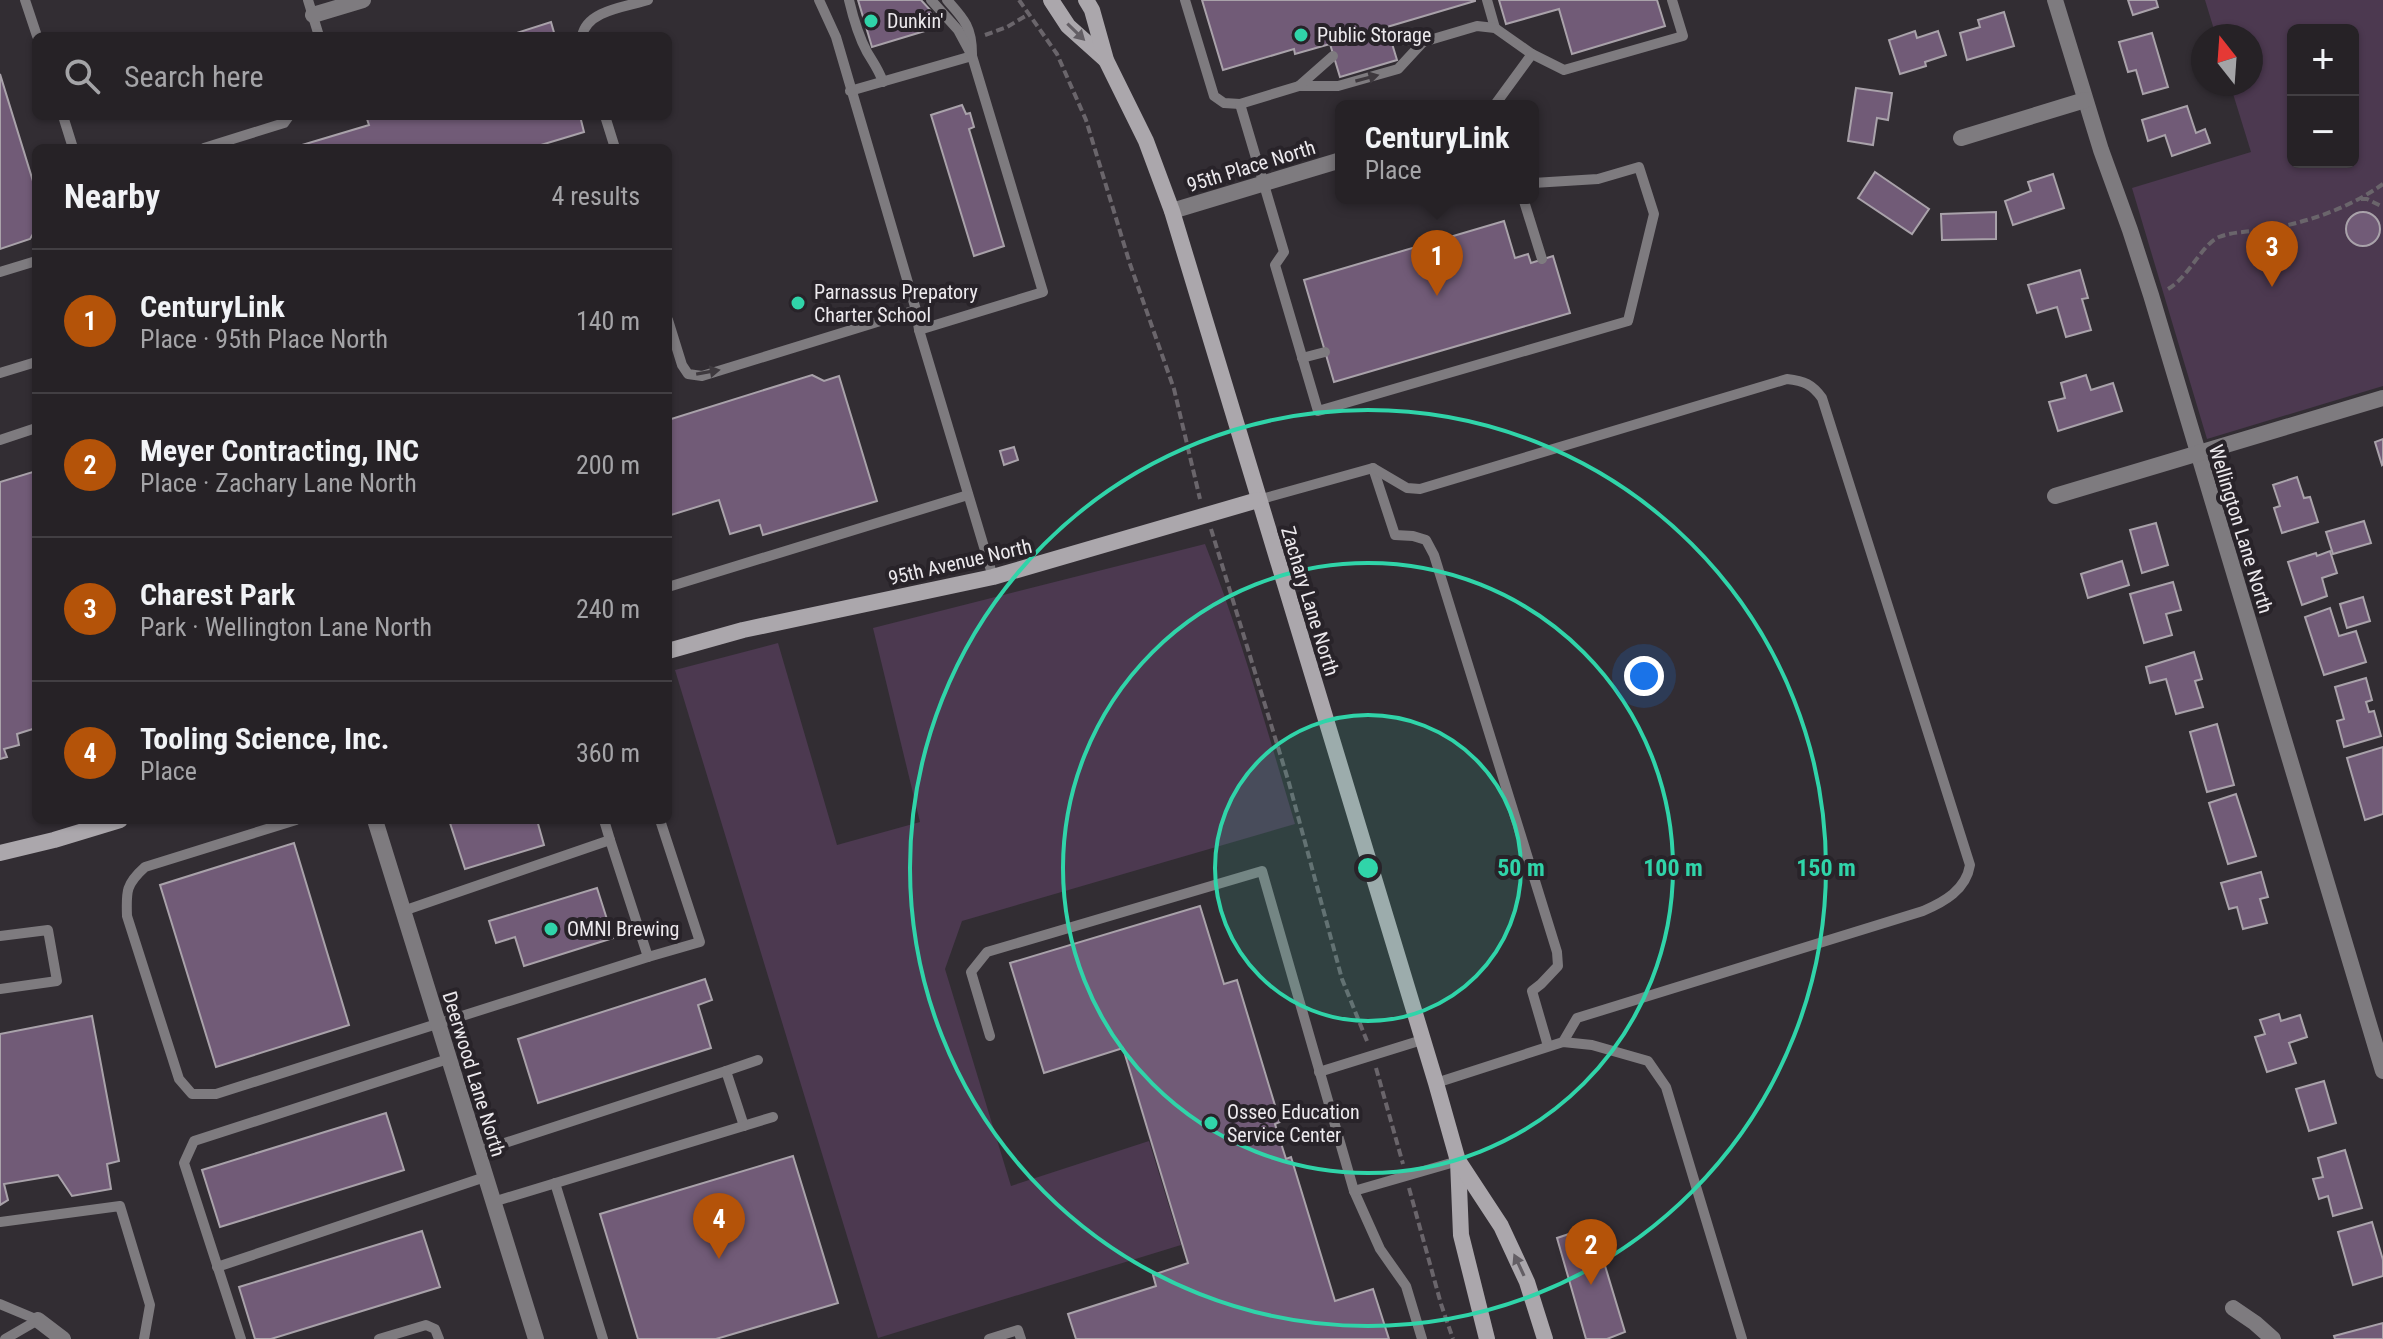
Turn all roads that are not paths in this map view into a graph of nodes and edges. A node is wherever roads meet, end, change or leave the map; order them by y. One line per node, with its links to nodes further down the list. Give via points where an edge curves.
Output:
1 (25, 0): 16 (lane)
2 (363, 0): 14 (street)
3 (648, 0): 18 (lane, via 595,17)
4 (819, 0): 27 (lane, via 836,37)
5 (849, 0): 25 (lane)
6 (931, 0): 22 (lane, via 958,30)
7 (947, 0): 22 (lane, via 968,24)
8 (1051, 0): 24 (main road, Zachary Lane North, one-way to 24, via 1068,26)
9 (1086, 0): 24 (main road, Zachary Lane North)
10 (1185, 0): 30 (lane, via 1214,96)
11 (1487, 0): 15 (lane)
12 (1672, 0): 21 (lane, via 1683,36 1564,70)
13 (2055, 0): 29 (street, Wellington Lane North)
14 (311, 8): 17 (lane)
15 (1495, 28): 20 (lane, via 1477,26); 21 (lane)
16 (36, 32)
17 (318, 32)
18 (583, 32)
19 (1391, 39): 20 (lane)
20 (1423, 42): 26 (lane, one-way to 20, via 1338,86 1398,69)
21 (1532, 54): 28 (lane)
22 (972, 56): 25 (lane); 47 (lane, via 1043,292)
23 (1333, 56): 26 (lane)
24 (1106, 60): 42 (main road, Zachary Lane North, via 1146,141)
25 (883, 82): 27 (lane)
26 (1299, 86): 30 (lane)
27 (850, 91): 46 (lane)
28 (1498, 100)
29 (2085, 100): 34 (street); 56 (street, Wellington Lane North)
30 (1240, 104): 39 (lane)
31 (64, 120): 35 (lane)
32 (286, 120): 36 (lane)
33 (606, 120): 37 (lane)
34 (1961, 138)
35 (72, 144)
36 (217, 144)
37 (614, 144)
38 (1335, 162): 39 (street, 95th Place North)
39 (1264, 182): 42 (street, 95th Place North); 50 (lane, via 1284,252 1275,265)
40 (1539, 183): 50 (lane, via 1598,179 1639,167 1654,214 1628,321 1318,411)
41 (1525, 204): 43 (lane)
42 (1172, 211): 60 (main road, Zachary Lane North)
43 (1542, 259)
44 (32, 262): 45 (lane)
45 (0, 272)
46 (916, 310): 47 (lane); 48 (lane, one-way to 46, via 688,374 702,376)
47 (919, 330): 58 (lane)
48 (672, 333)
49 (1325, 352): 50 (lane)
50 (1302, 358)
51 (32, 363): 52 (lane)
52 (0, 373)
53 (2383, 398): 56 (street)
54 (32, 429): 55 (lane)
55 (0, 440)
56 (2198, 454): 59 (street); 83 (street, Wellington Lane North)
57 (1373, 468): 60 (lane); 78 (lane, via 1407,488 1420,489 1787,379 1806,382 1822,398 1970,865 1968,876 1945,902 1923,911 1577,1018); 79 (lane, via 1395,535 1426,540 1434,555 1557,952 1558,966 1532,991)
58 (968, 495): 61 (lane); 62 (lane)
59 (2055, 496)
60 (1258, 500): 61 (main road, 95th Avenue North); 77 (main road, Zachary Lane North)
61 (993, 577): 63 (main road, 95th Avenue North)
62 (672, 586)
63 (672, 650)
64 (107, 824): 70 (main road)
65 (283, 824): 75 (lane, via 145,867 126,893 127,916 179,1079 192,1094 216,1094)
66 (376, 824): 71 (street, Deerwood Lane North)
67 (605, 824): 69 (lane)
68 (661, 824): 73 (lane, via 700,942)
69 (610, 840): 71 (lane); 73 (lane)
70 (0, 853)
71 (403, 911): 75 (street, Deerwood Lane North)
72 (0, 936): 74 (lane, via 48,930 57,981)
73 (648, 957): 75 (lane)
74 (0, 989)
75 (437, 1024): 80 (street, Deerwood Lane North)
76 (990, 1036): 84 (lane, via 971,972 987,952 1262,871)
77 (1422, 1040): 84 (lane); 85 (main road, Zachary Lane North)
78 (1563, 1042): 79 (lane); 112 (lane, via 1648,1061 1666,1087)
79 (1548, 1046): 85 (lane)
80 (448, 1059): 88 (street, Deerwood Lane North); 95 (lane, via 194,1141 184,1163)
81 (758, 1060): 82 (lane)
82 (726, 1071): 87 (lane); 88 (lane)
83 (2383, 1071)
84 (1319, 1072): 92 (lane)
85 (1436, 1083): 89 (main road, Zachary Lane North)
86 (773, 1117): 87 (lane)
87 (744, 1126): 91 (lane)
88 (477, 1152): 90 (street, Deerwood Lane North)
89 (1458, 1161): 92 (lane); 110 (main road, Zachary Lane North, via 1461,1235); 111 (main road, Zachary Lane North, one-way to 89, via 1501,1226)
90 (485, 1177): 93 (street, Deerwood Lane North); 95 (lane)
91 (555, 1183): 93 (lane); 106 (lane)
92 (1354, 1191): 109 (lane, via 1380,1249 1406,1286)
93 (493, 1202): 99 (street, Deerwood Lane North)
94 (0, 1222): 102 (lane, via 120,1206 150,1305)
95 (217, 1267): 103 (lane)
96 (0, 1304): 98 (lane)
97 (2233, 1308): 113 (street)
98 (38, 1320): 100 (lane); 101 (street)
99 (534, 1338)
100 (5, 1339)
101 (63, 1339)
102 (144, 1339)
103 (241, 1339)
104 (379, 1339): 105 (lane, via 426,1325)
105 (439, 1339)
106 (603, 1339)
107 (989, 1339): 108 (lane, via 1018,1330)
108 (1021, 1339)
109 (1422, 1339)
110 (1487, 1339)
111 (1545, 1339)
112 (1742, 1339)
113 (2273, 1339)

